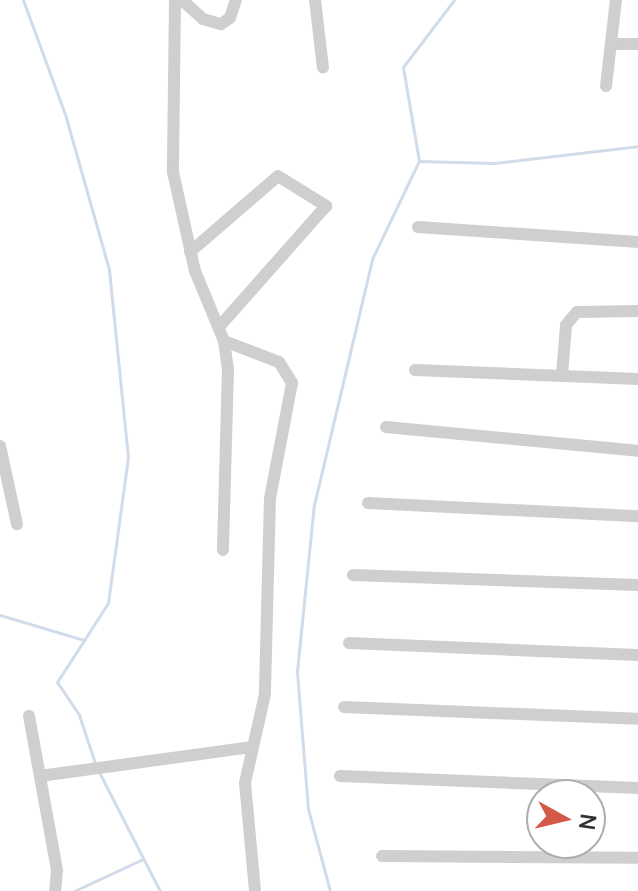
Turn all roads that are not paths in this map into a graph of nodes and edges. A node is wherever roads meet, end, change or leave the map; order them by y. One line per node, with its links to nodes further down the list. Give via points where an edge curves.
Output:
1 (175, 0): 12 (street, via 173,172)
2 (182, 0): 3 (street, via 203,19 221,24 230,18)
3 (236, 0)
4 (315, 0): 8 (street)
5 (616, 0): 6 (street)
6 (613, 44): 7 (street); 9 (street)
7 (638, 44)
8 (323, 68)
9 (606, 86)
10 (418, 227): 11 (street)
11 (638, 242)
12 (190, 252): 14 (street); 14 (street, via 278,176 326,206)
13 (638, 311): 17 (street, via 577,312 566,325)
14 (219, 327): 15 (street)
15 (224, 341): 25 (street, via 229,395); 33 (street, via 279,362 292,383 270,498 265,694)
16 (415, 370): 17 (street)
17 (562, 375): 18 (street)
18 (638, 379)
19 (386, 427): 21 (street)
20 (0, 446): 24 (street)
21 (638, 451)
22 (368, 503): 23 (street)
23 (638, 516)
24 (17, 524)
25 (223, 550)
26 (353, 575): 27 (street)
27 (638, 585)
28 (349, 643): 29 (street)
29 (638, 655)
30 (344, 707): 32 (street)
31 (29, 716): 34 (street)
32 (638, 719)
33 (251, 747): 34 (street); 40 (street, via 245,783)
34 (40, 776): 39 (street, via 57,870)
35 (340, 776): 36 (street)
36 (638, 788)
37 (382, 856): 38 (street)
38 (638, 858)
39 (55, 891)
40 (255, 891)

